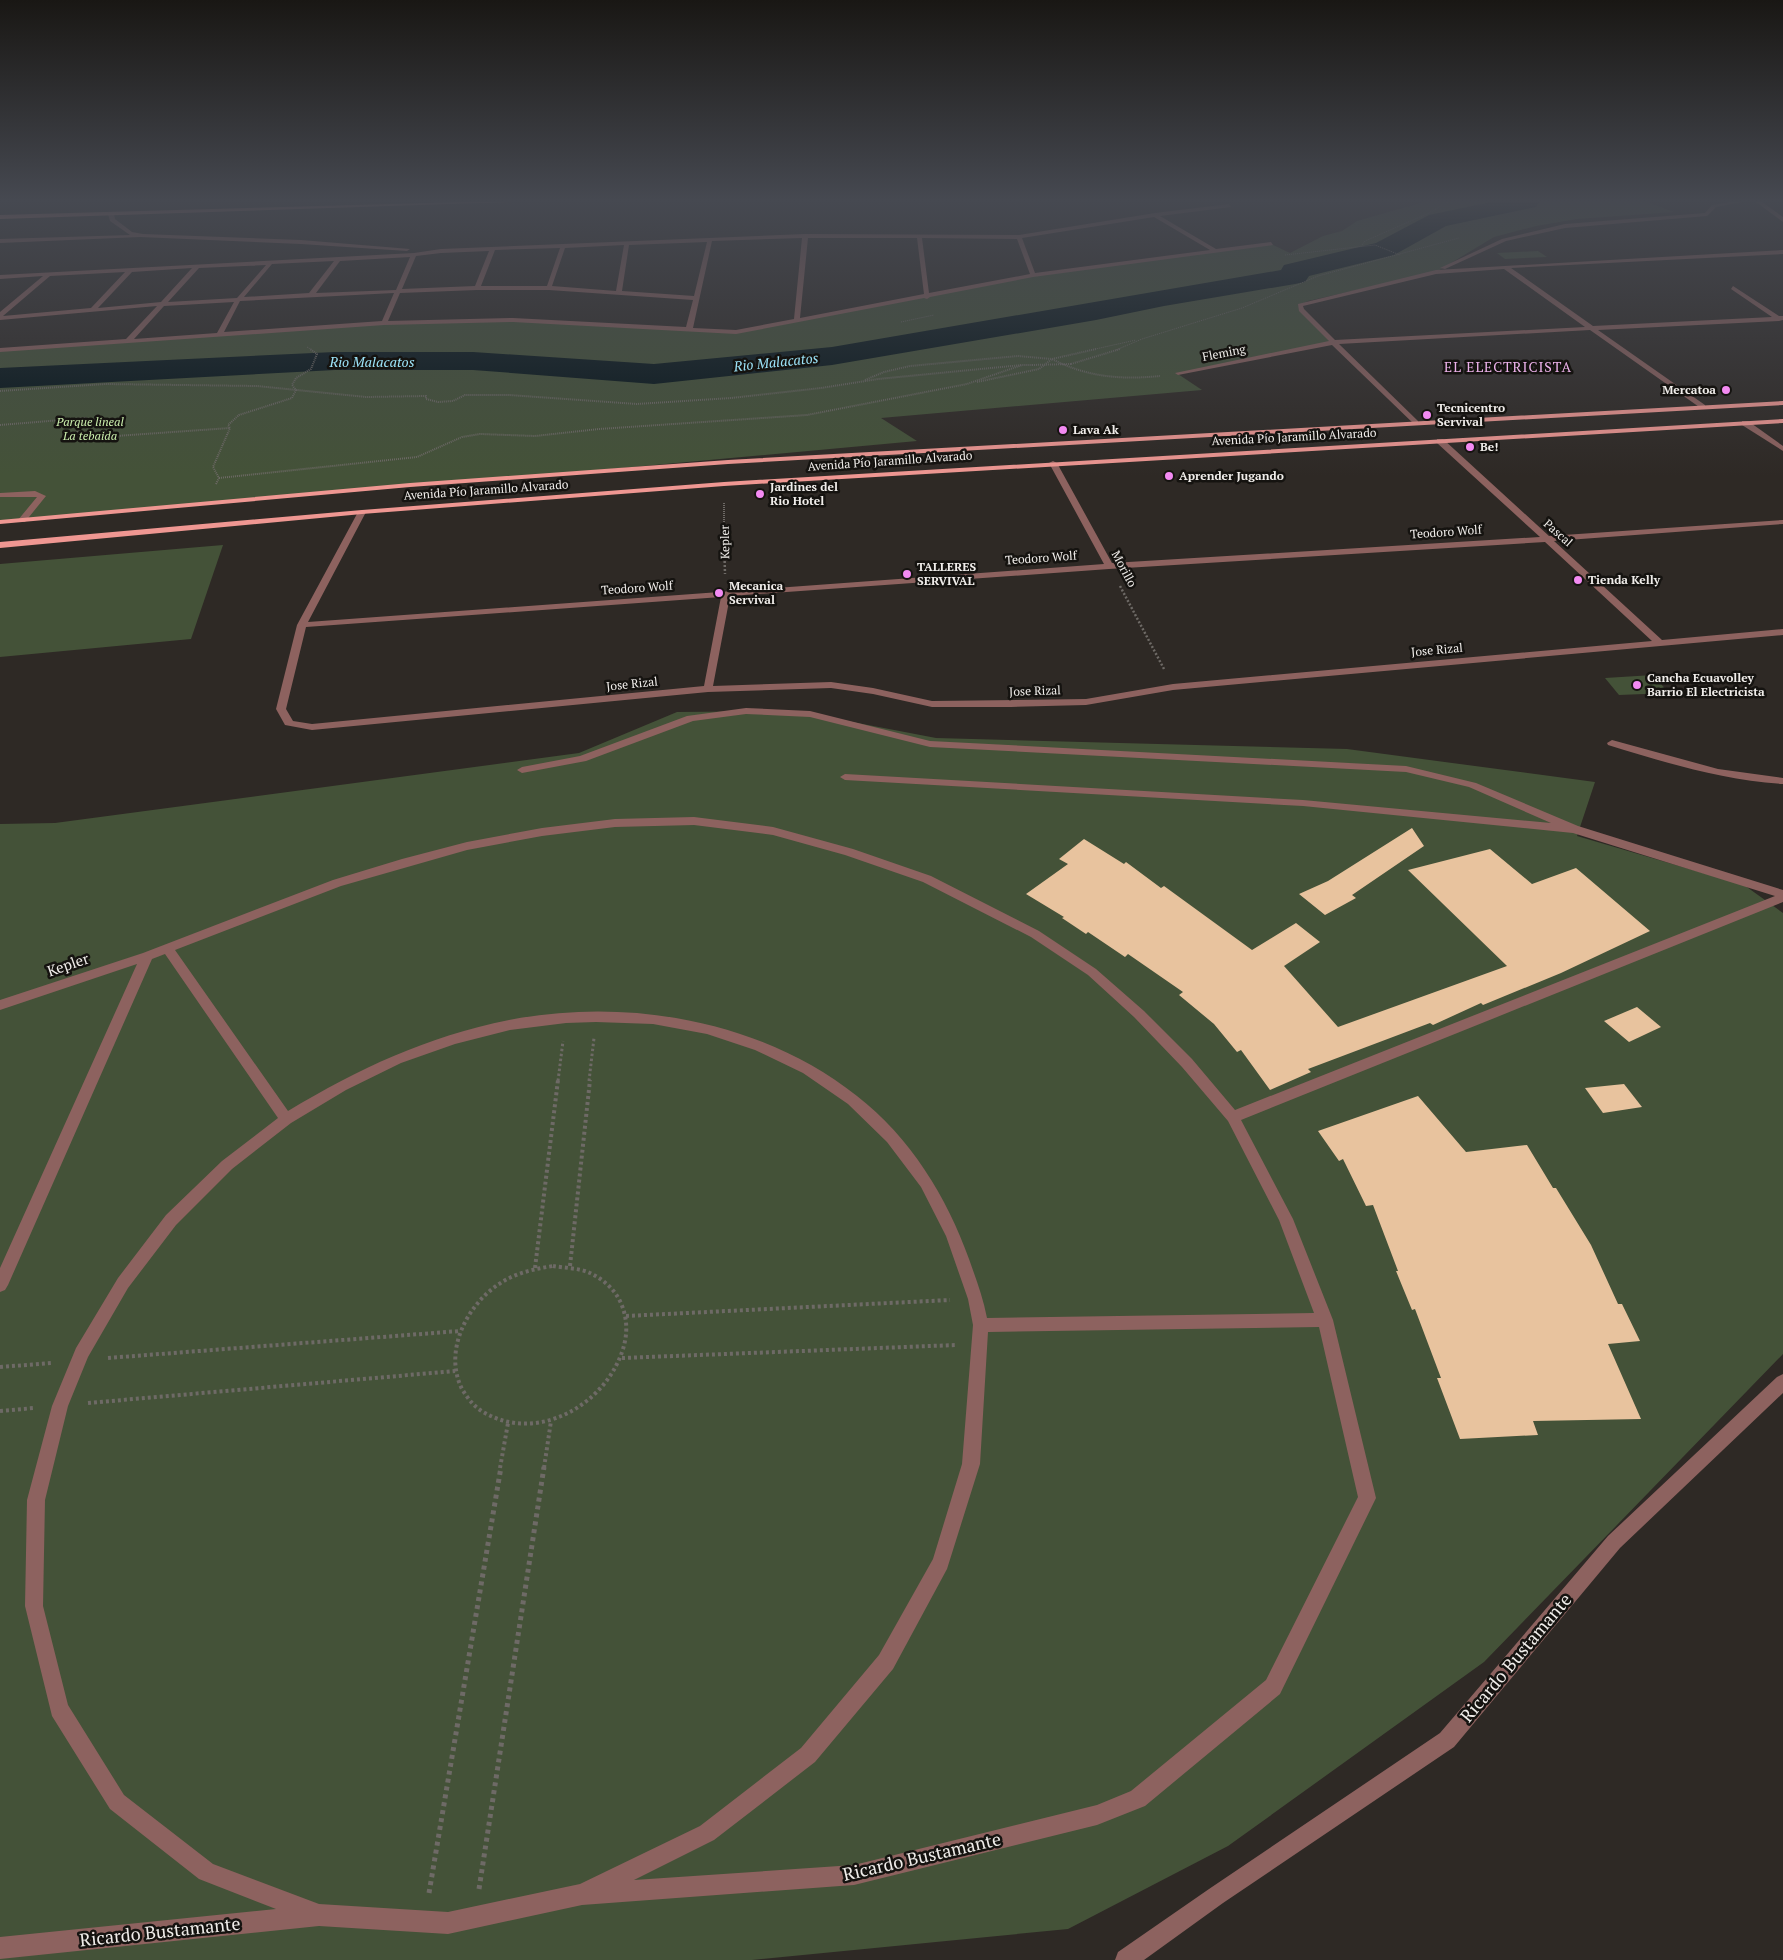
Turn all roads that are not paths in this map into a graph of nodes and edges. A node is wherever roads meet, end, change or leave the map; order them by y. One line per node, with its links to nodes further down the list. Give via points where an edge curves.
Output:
1 (26, 293): 21 (street)
2 (108, 293): 20 (street)
3 (173, 293): 19 (street)
4 (244, 293): 18 (street)
5 (345, 293): 15 (street)
6 (398, 293): 24 (street)
7 (638, 293): 17 (street)
8 (696, 293): 17 (street)
9 (800, 293): 23 (street)
10 (926, 293): 16 (street)
11 (944, 293): 16 (street)
12 (1348, 293): 29 (street, via 1300,305 1300,310)
13 (1541, 293): 25 (street)
14 (1742, 293): 22 (street)
15 (311, 295): 18 (street)
16 (927, 297): 23 (street)
17 (695, 298): 26 (street)
18 (238, 300): 19 (street); 27 (street)
19 (164, 304): 20 (street); 28 (street)
20 (93, 310): 21 (street)
21 (0, 316)
22 (1781, 318): 25 (street, Fleming)
23 (797, 321): 26 (street, via 736,332)
24 (384, 322): 26 (street, via 513,320); 27 (street)
25 (1590, 329): 29 (street, Fleming); 33 (street)
26 (689, 330)
27 (219, 335): 28 (street)
28 (128, 341): 30 (street)
29 (1335, 342): 31 (street, Fleming); 35 (street)
30 (0, 350)
31 (1178, 373)
32 (1783, 403): 33 (main road, Avenida Pío Jaramillo Alvarado)
33 (1702, 407): 35 (main road, Avenida Pío Jaramillo Alvarado)
34 (1783, 421): 36 (main road, Avenida Pío Jaramillo Alvarado)
35 (1415, 423): 42 (main road, Avenida Pío Jaramillo Alvarado, via 719,463 410,485)
36 (1745, 424): 37 (main road, Avenida Pío Jaramillo Alvarado); 38 (street)
37 (1440, 442): 39 (main road, Avenida Pío Jaramillo Alvarado); 45 (street, Pascal)
38 (1783, 449)
39 (1053, 463): 41 (main road, Avenida Pío Jaramillo Alvarado); 47 (street, Morillo)
40 (0, 495): 42 (street, via 35,493 42,496)
41 (362, 512): 46 (main road, Avenida Pío Jaramillo Alvarado); 49 (street)
42 (22, 520): 43 (main road, Avenida Pío Jaramillo Alvarado)
43 (0, 522)
44 (1783, 522): 45 (street, Teodoro Wolf)
45 (1545, 539): 47 (street, Teodoro Wolf); 51 (street, Pascal)
46 (0, 544)
47 (1109, 566): 48 (street, Teodoro Wolf)
48 (726, 594): 49 (street, Teodoro Wolf); 52 (street)
49 (302, 626): 52 (street, Jose Rizal, via 281,709 289,723 312,727)
50 (1783, 632): 51 (street, Jose Rizal)
51 (1659, 642): 52 (street, Jose Rizal, via 1173,687 1086,702 932,704 831,685)
52 (708, 689)
53 (1612, 743): 56 (street, via 1686,766)
54 (522, 770): 57 (street, via 582,759 691,718 746,712 810,714 930,744 1406,769 1472,785)
55 (845, 777): 57 (street, via 1303,803)
56 (1783, 781)
57 (1574, 829): 58 (street)
58 (1783, 896): 62 (street)
59 (167, 948): 60 (street, Kepler); 62 (street, Kepler, via 337,883 402,863 542,832 615,823 694,821 773,831 849,852 926,879 1036,934 1092,972 1138,1014 1187,1063); 63 (street)
60 (147, 956): 61 (street, Kepler); 64 (street)
61 (0, 1005)
62 (1233, 1117): 65 (street, Ricardo Bustamante, via 1286,1219)
63 (286, 1119): 66 (street, via 341,1086 396,1059 453,1039 510,1025 596,1017 653,1019 707,1029 760,1046 808,1069 853,1100 892,1138 926,1183 953,1235 976,1299); 69 (street, via 227,1165 171,1220 123,1283 79,1360 60,1406 36,1500 34,1606 59,1709 118,1802 206,1872)
64 (0, 1285)
65 (1325, 1320): 66 (street); 68 (street, Ricardo Bustamante, via 1367,1498 1273,1687 1138,1799 1097,1815 854,1875)
66 (981, 1325): 68 (street, via 971,1464 941,1563 886,1662 808,1755 707,1833)
67 (1783, 1382): 71 (street, Ricardo Bustamante, via 1614,1542 1447,1740)
68 (582, 1894): 69 (street, via 448,1923)
69 (319, 1915): 70 (street, Ricardo Bustamante)
70 (0, 1948)
71 (1126, 1960)

